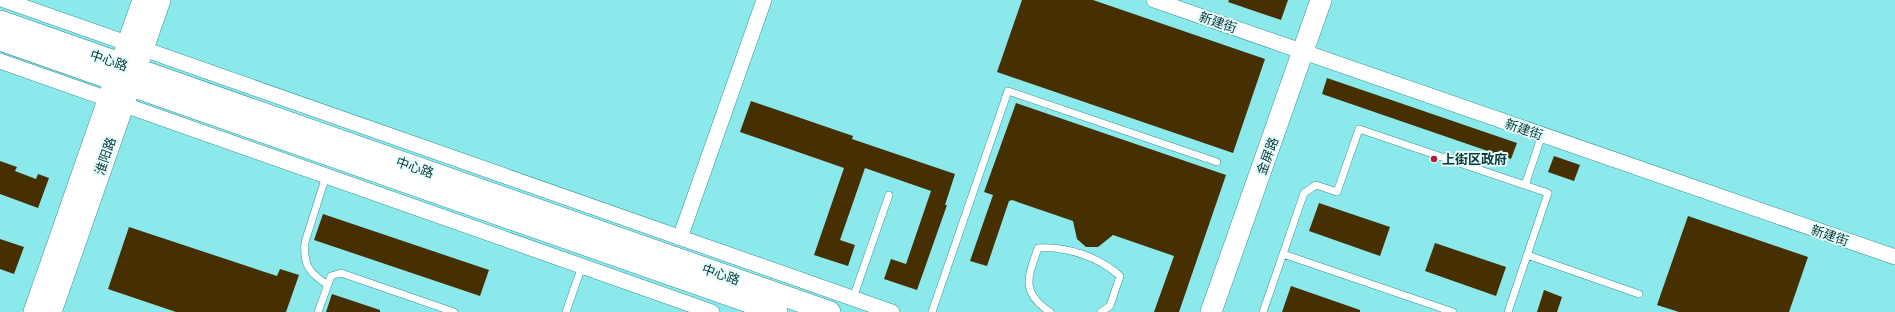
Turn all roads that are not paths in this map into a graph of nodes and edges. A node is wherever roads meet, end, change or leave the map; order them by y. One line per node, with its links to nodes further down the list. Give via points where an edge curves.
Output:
1 (4, 0): 9 (street)
2 (143, 0): 9 (main road, 淮阳路)
3 (160, 0): 9 (main road, 淮阳路)
4 (764, 0): 19 (street)
5 (1154, 0): 10 (street, 新建街)
6 (1322, 0): 10 (main road, 金屏路)
7 (0, 22): 12 (main road, 中心路)
8 (0, 40): 12 (main road, 中心路)
9 (135, 46): 12 (main road, 淮阳路); 19 (street)
10 (1303, 52): 14 (street, 新建街); 40 (main road, 金屏路)
11 (0, 61): 13 (street)
12 (125, 75): 13 (main road, 淮阳路); 27 (main road, 中心路); 35 (main road, 中心路)
13 (116, 102): 16 (street); 28 (main road, 淮阳路); 29 (main road, 淮阳路)
14 (1542, 135): 17 (lane); 22 (street, 新建街)
15 (1217, 162): 37 (lane, via 1008,91)
16 (326, 176): 23 (street); 24 (lane, via 305,242 304,253 313,276)
17 (1525, 185): 20 (lane, via 1359,128 1337,192 1316,185 1304,193); 21 (lane, via 1548,193)
18 (889, 195): 26 (lane)
19 (680, 238): 26 (street)
20 (1284, 254): 41 (lane); 42 (lane)
21 (1527, 255): 25 (lane); 43 (lane)
22 (1895, 257)
23 (582, 266): 32 (lane); 33 (street)
24 (328, 285): 30 (lane); 31 (lane, via 331,276 341,273)
25 (1639, 294)
26 (853, 298): 36 (street)
27 (755, 308): 34 (main road, 中心路)
28 (34, 312)
29 (51, 312)
30 (318, 312)
31 (454, 312)
32 (566, 312)
33 (712, 312)
34 (778, 312)
35 (830, 312)
36 (892, 312)
37 (932, 312)
38 (1050, 312): 39 (lane, via 1031,294 1028,278 1038,248 1053,247 1082,254 1107,264 1120,276 1110,306)
39 (1101, 312)
40 (1211, 312)
41 (1263, 312)
42 (1453, 312)
43 (1508, 312)

